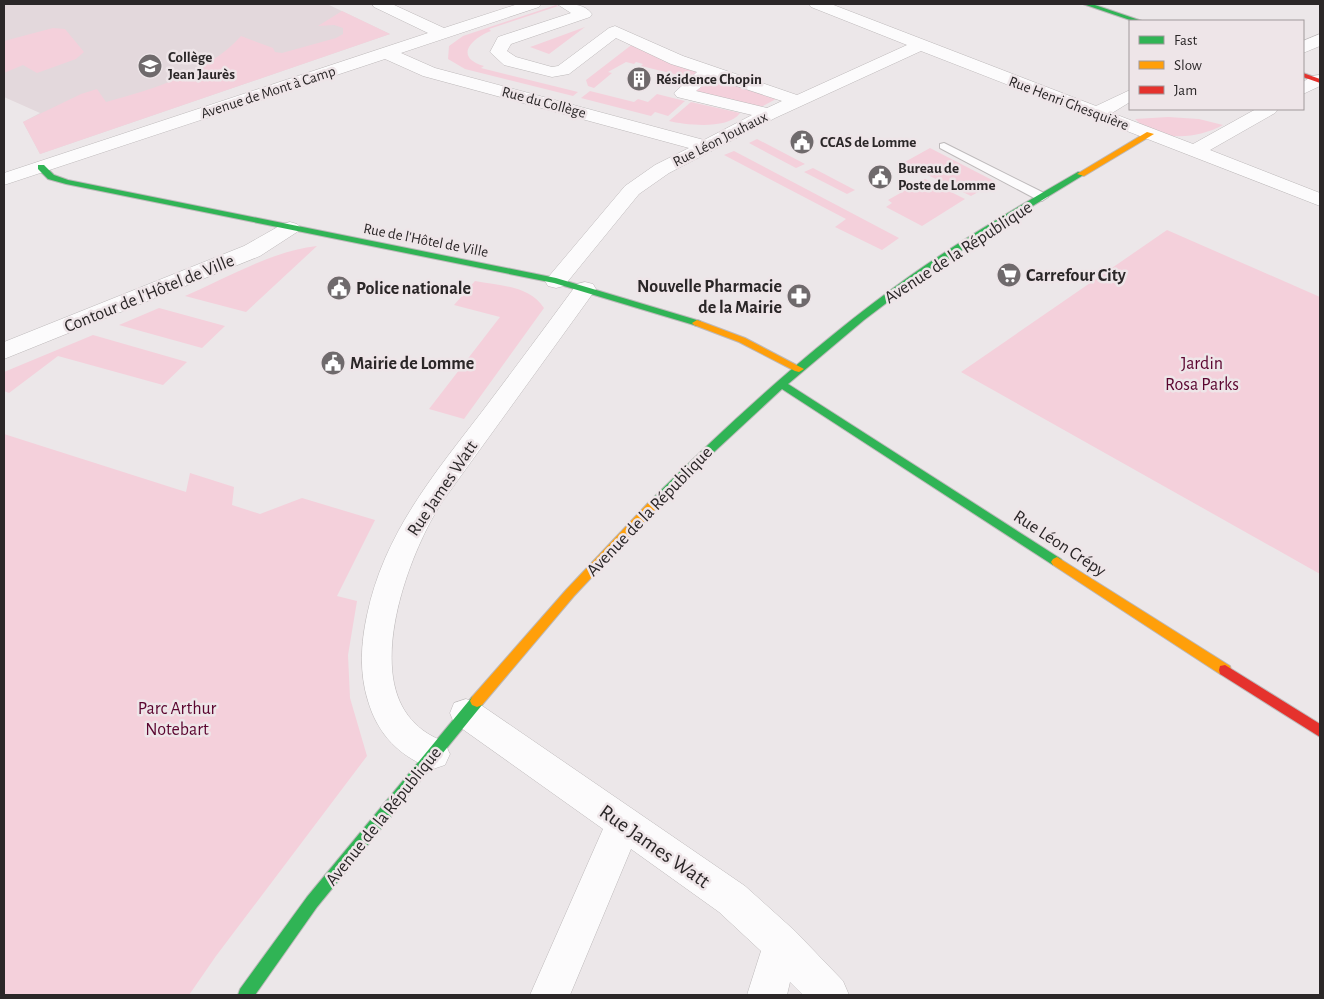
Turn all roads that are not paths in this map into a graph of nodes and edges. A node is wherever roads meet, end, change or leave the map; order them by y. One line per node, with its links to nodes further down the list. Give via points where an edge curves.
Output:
1 (380, 4): 9 (street)
2 (533, 4): 9 (street, Avenue de Mont à Camp)
3 (565, 4): 6 (street)
4 (817, 4): 11 (street, Rue Henri Ghesquière)
5 (1086, 4): 7 (street)
6 (584, 14): 8 (street); 8 (street, via 504,41 498,52 510,61 552,72 563,70)
7 (1136, 20)
8 (615, 31): 14 (street, via 677,60)
9 (443, 34): 13 (street, Avenue de Mont à Camp)
10 (1320, 39): 12 (street)
11 (920, 45): 16 (street, Rue Léon Jouhaux); 19 (street, Rue Henri Ghesquière)
12 (1304, 47)
13 (386, 53): 22 (street, Rue du Collège, via 430,72 690,140); 24 (street, Avenue de Mont à Camp)
14 (709, 70): 16 (street); 18 (street, via 683,93)
15 (1129, 96): 19 (street)
16 (798, 101): 18 (street, Rue Léon Jouhaux)
17 (1267, 110): 23 (street)
18 (769, 114): 22 (street, Rue Léon Jouhaux)
19 (1096, 114): 20 (street, Rue Henri Ghesquière)
20 (1150, 134): 23 (street, Rue Henri Ghesquière); 26 (street, Avenue de la République)
21 (944, 146): 26 (lane)
22 (703, 147): 29 (street, Rue Léon Jouhaux, via 632,190)
23 (1195, 151): 27 (street, Rue Henri Ghesquière)
24 (41, 167): 25 (street, Avenue de Mont à Camp); 28 (street, Rue de l'Hôtel de Ville, via 51,177 66,182)
25 (4, 179)
26 (1042, 197): 32 (street, Avenue de la République, via 906,284)
27 (1320, 200)
28 (290, 228): 29 (street, Rue de l'Hôtel de Ville); 31 (street, Contour de l'Hôtel de Ville, via 252,251)
29 (556, 281): 30 (street, Rue de l'Hôtel de Ville)
30 (585, 289): 32 (street, Rue de l'Hôtel de Ville, via 742,340); 36 (street, Rue James Watt, via 426,506 403,546 390,580 378,647 381,692 390,717 402,734)
31 (4, 351)
32 (799, 369): 33 (street, Avenue de la République)
33 (780, 384): 34 (street, Avenue de la République, via 646,510); 35 (street, Rue Léon Crépy)
34 (466, 713): 36 (street, Avenue de la République); 37 (street, Rue James Watt)
35 (1320, 731)
36 (433, 754): 39 (street, Avenue de la République, via 313,901)
37 (623, 825): 38 (street, Rue James Watt, via 732,899); 40 (street)
38 (782, 944): 41 (street); 42 (street, Rue James Watt)
39 (246, 995)
40 (550, 995)
41 (767, 995)
42 (829, 995)

